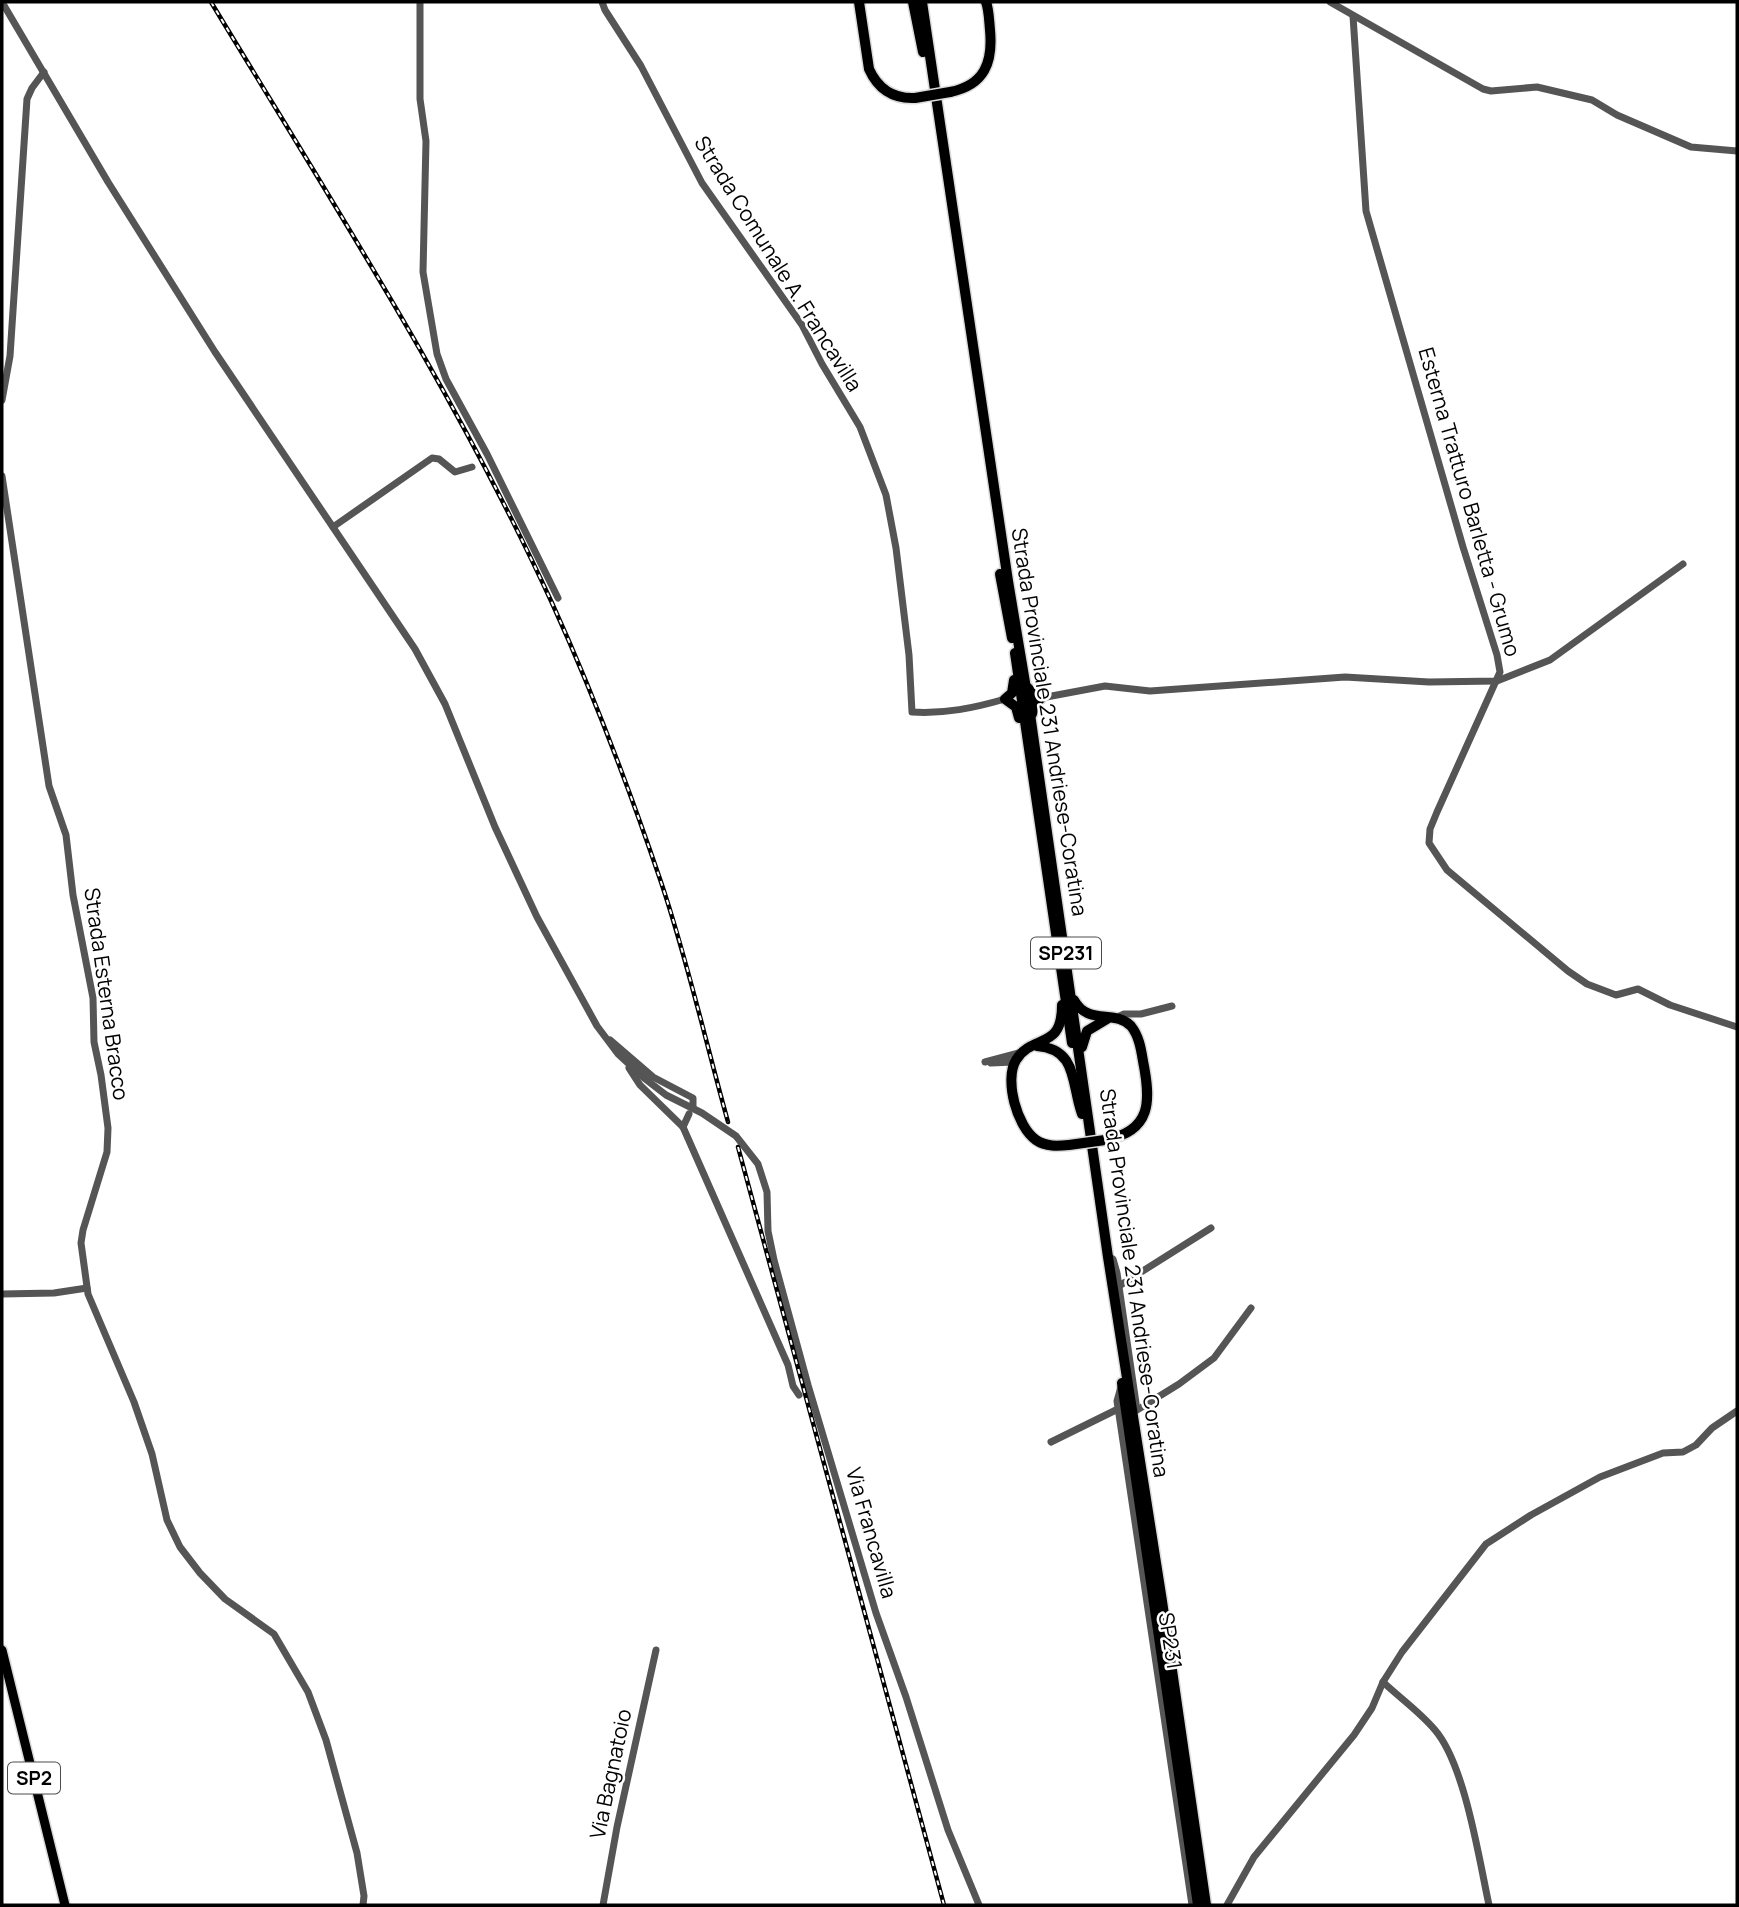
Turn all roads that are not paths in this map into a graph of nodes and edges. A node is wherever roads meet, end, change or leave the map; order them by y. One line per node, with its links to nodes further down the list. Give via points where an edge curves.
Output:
1 (2, 2): 11 (street)
2 (420, 2): 18 (street, via 420,99 426,141 423,271 437,354)
3 (602, 2): 22 (street, Strada Comunale A. Francavilla, via 702,183 802,325 860,427 886,495 896,548 912,712 959,711)
4 (859, 2): 7 (highway, bridge, via 873,78 888,93 915,98 970,86 979,78 992,48)
5 (915, 2): 10 (highway)
6 (924, 2): 10 (highway, Strada Provinciale 231 Andriese-Coratina / SP231)
7 (986, 2)
8 (1330, 2): 9 (street)
9 (1353, 16): 12 (street, via 1483,89 1537,87 1592,100 1691,147); 20 (street, Esterna Tratturo Barletta - Grumo, via 1366,211 1497,655)
10 (926, 52): 19 (highway, Strada Provinciale 231 Andriese-Coratina / SP231, via 1000,573)
11 (44, 72): 13 (street, via 27,99 10,356); 16 (street, via 215,352)
12 (1737, 151)
13 (2, 400)
14 (472, 467): 16 (street, via 455,472 439,458 432,458)
15 (2, 477): 44 (street, Strada Esterna Bracco, via 49,786 66,835 93,998 94,1042 108,1128 107,1152 81,1244)
16 (333, 527): 31 (street, via 434,682 537,916)
17 (1683, 564): 20 (street, via 1550,660)
18 (558, 598)
19 (1016, 641): 21 (highway, via 1029,690); 22 (highway, via 1010,649 1014,684); 23 (highway, Strada Provinciale 231 Andriese-Coratina / SP231); 24 (highway, Strada Provinciale 231 Andriese-Coratina / SP231)
20 (1497, 681): 21 (street, via 1345,677 1150,691 1105,686); 30 (street, Esterna Tratturo Barletta - Grumo, via 1430,829 1429,843 1447,870 1587,984 1616,995 1638,989)
21 (1041, 698): 23 (highway, via 1032,712)
22 (1005, 699): 24 (highway, via 1018,711 1027,770)
23 (1038, 767): 25 (highway, Strada Provinciale 231 Andriese-Coratina / SP231)
24 (1034, 786): 26 (highway, Strada Provinciale 231 Andriese-Coratina / SP231)
25 (1069, 976): 29 (highway, via 1081,1009); 34 (highway, Strada Provinciale 231 Andriese-Coratina / SP231)
26 (1065, 999): 32 (highway, via 1054,1034); 39 (highway, Strada Provinciale 231 Andriese-Coratina / SP231)
27 (1172, 1006): 28 (street)
28 (1141, 1013): 29 (street); 29 (street, via 1124,1014)
29 (1123, 1023): 34 (highway, via 1087,1031); 37 (highway, bridge, via 1146,1076 1148,1103 1136,1127 1126,1134 1069,1145 1046,1144 1029,1133 1017,1111)
30 (1737, 1027)
31 (606, 1038): 38 (street); 40 (street, via 653,1077 693,1098)
32 (1033, 1046): 33 (highway); 39 (highway, via 1051,1048 1065,1059)
33 (1021, 1052): 35 (street); 36 (highway)
34 (1081, 1055): 42 (highway, Strada Provinciale 231 Andriese-Coratina / SP231)
35 (998, 1061): 36 (street); 37 (street)
36 (1014, 1062): 37 (highway)
37 (1012, 1080)
38 (642, 1081): 40 (street); 59 (street, Via Francavilla, via 736,1136 758,1164 771,1242 808,1385 876,1613 948,1830)
39 (1082, 1114): 47 (highway, Strada Provinciale 231 Andriese-Coratina / SP231)
40 (682, 1127): 48 (street)
41 (1211, 1228): 43 (street)
42 (1108, 1257): 43 (street, via 1115,1263); 62 (highway, Strada Provinciale 231 Andriese-Coratina / SP231)
43 (1119, 1286): 50 (street)
44 (87, 1288): 45 (street); 57 (street, Strada Esterna Bracco, via 134,1402 167,1520 180,1546 225,1599 274,1634 308,1692 358,1853)
45 (2, 1294)
46 (1251, 1308): 50 (street, via 1214,1358)
47 (1122, 1383): 49 (street, SP231); 61 (highway, Strada Provinciale 231 Andriese-Coratina / SP231)
48 (799, 1395)
49 (1118, 1409): 52 (street); 60 (street, SP231)
50 (1136, 1410): 62 (street)
51 (1737, 1411): 55 (street, via 1683,1452 1663,1454 1600,1477 1486,1544)
52 (1051, 1442)
53 (2, 1650): 56 (main road, SP2)
54 (656, 1650): 58 (street, Via Bagnatoio)
55 (1383, 1682): 63 (street, via 1354,1735 1254,1857); 64 (street, via 1436,1731 1456,1767)
56 (65, 1905)
57 (363, 1905)
58 (603, 1905)
59 (979, 1905)
60 (1192, 1905)
61 (1198, 1905)
62 (1208, 1905)
63 (1227, 1905)
64 (1489, 1905)

